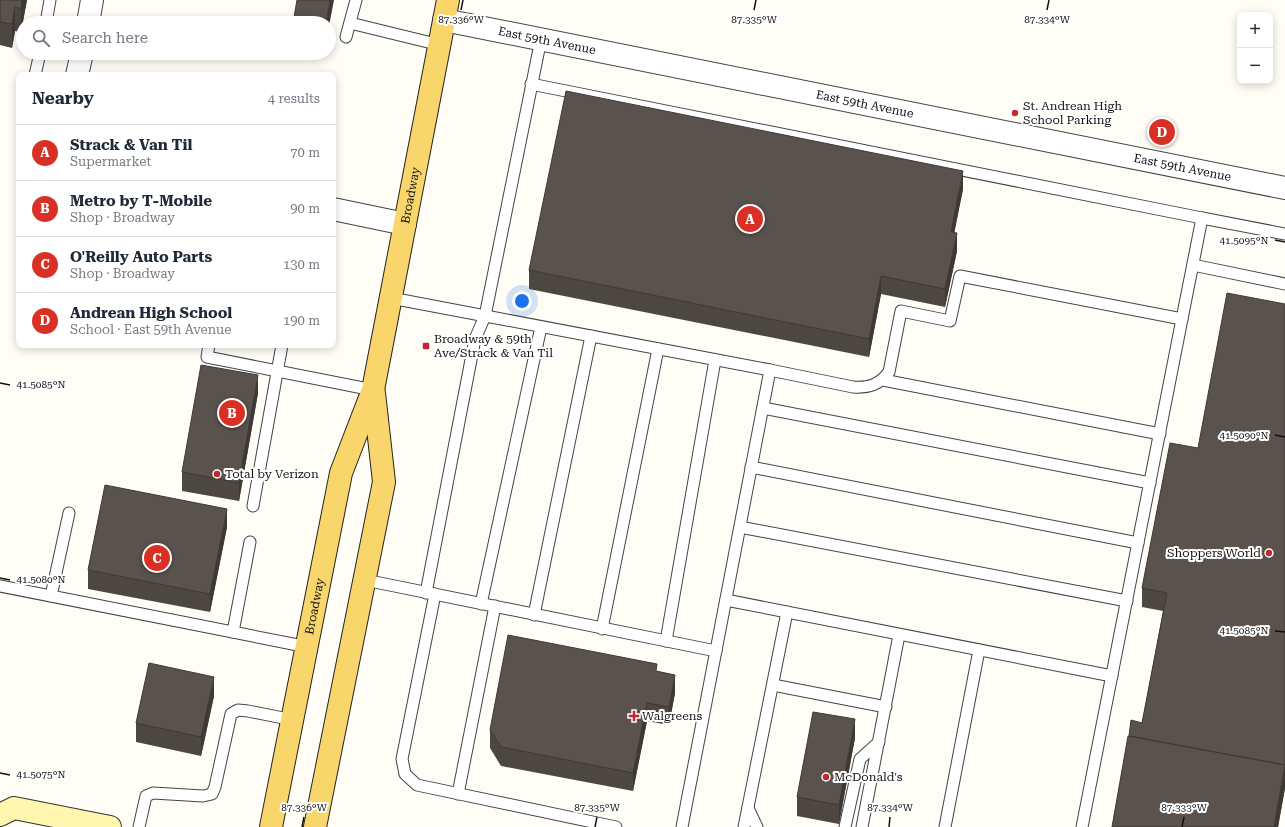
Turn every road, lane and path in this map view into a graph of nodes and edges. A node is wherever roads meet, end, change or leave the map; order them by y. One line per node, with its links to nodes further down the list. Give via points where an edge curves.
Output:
1 (50, 0): 5 (lane)
2 (92, 0): 6 (street)
3 (356, 0): 7 (lane)
4 (446, 10): 9 (street, East 59th Avenue); 10 (main road, Broadway)
5 (47, 16)
6 (89, 16)
7 (350, 23): 8 (lane); 10 (lane)
8 (346, 37)
9 (541, 40): 15 (lane); 16 (street, East 59th Avenue)
10 (440, 45): 19 (main road, Broadway)
11 (39, 60): 13 (lane)
12 (80, 60): 14 (street)
13 (37, 72)
14 (78, 72)
15 (532, 84): 18 (lane); 24 (lane)
16 (1285, 188)
17 (336, 210): 19 (street)
18 (1202, 218): 20 (lane); 21 (lane)
19 (405, 224): 23 (main road, Broadway)
20 (1285, 234)
21 (1192, 265): 22 (lane); 25 (lane)
22 (1285, 284)
23 (391, 298): 24 (lane); 35 (main road, Broadway)
24 (485, 316): 26 (lane); 47 (lane, via 476,339)
25 (1182, 319): 34 (lane, via 960,276 950,321 901,310 889,372); 37 (lane)
26 (541, 327): 27 (lane); 51 (lane)
27 (591, 336): 30 (lane); 54 (lane)
28 (208, 348): 33 (lane, via 207,357)
29 (282, 348): 33 (lane)
30 (658, 349): 31 (lane); 55 (lane)
31 (715, 360): 32 (lane); 58 (lane)
32 (770, 370): 34 (lane, via 865,388); 36 (lane)
33 (278, 371): 35 (lane); 40 (lane)
34 (883, 380): 37 (lane)
35 (373, 390): 45 (main road, Broadway, via 384,482); 59 (main road, Broadway, via 341,473)
36 (763, 408): 38 (lane); 39 (lane)
37 (1160, 434): 39 (lane)
38 (751, 467): 42 (lane); 44 (lane)
39 (1150, 482): 44 (lane)
40 (253, 506)
41 (68, 513): 48 (lane)
42 (740, 527): 49 (lane); 50 (lane)
43 (250, 542): 56 (lane)
44 (1138, 543): 50 (lane)
45 (365, 580): 47 (lane); 73 (main road, Broadway)
46 (0, 586): 48 (lane)
47 (430, 594): 51 (lane); 67 (lane, via 402,759 403,768 405,774 417,785)
48 (51, 596): 56 (lane)
49 (726, 600): 53 (lane); 61 (lane)
50 (1127, 601): 62 (lane)
51 (481, 604): 52 (lane)
52 (495, 606): 54 (lane); 67 (lane)
53 (787, 612): 57 (lane); 63 (lane)
54 (534, 615): 55 (lane)
55 (602, 629): 58 (lane)
56 (233, 632): 59 (lane)
57 (899, 635): 60 (lane); 64 (lane)
58 (666, 641): 61 (lane)
59 (308, 647): 65 (main road, Broadway)
60 (979, 650): 62 (lane); 80 (lane)
61 (716, 651): 75 (lane)
62 (1112, 676): 81 (lane)
63 (773, 685): 64 (lane); 68 (lane)
64 (886, 707): 66 (lane)
65 (293, 720): 71 (lane, via 238,710 231,714 212,794 203,796 152,793 146,796); 72 (main road, Broadway)
66 (879, 742): 78 (lane, via 860,759); 79 (lane)
67 (458, 794): 74 (lane)
68 (748, 808): 76 (lane); 77 (lane)
69 (0, 815): 70 (main road, via 14,808)
70 (110, 827)
71 (139, 827)
72 (271, 827)
73 (315, 827)
74 (616, 827)
75 (682, 827)
76 (744, 827)
77 (757, 827)
78 (845, 827)
79 (862, 827)
80 (944, 827)
81 (1082, 827)

